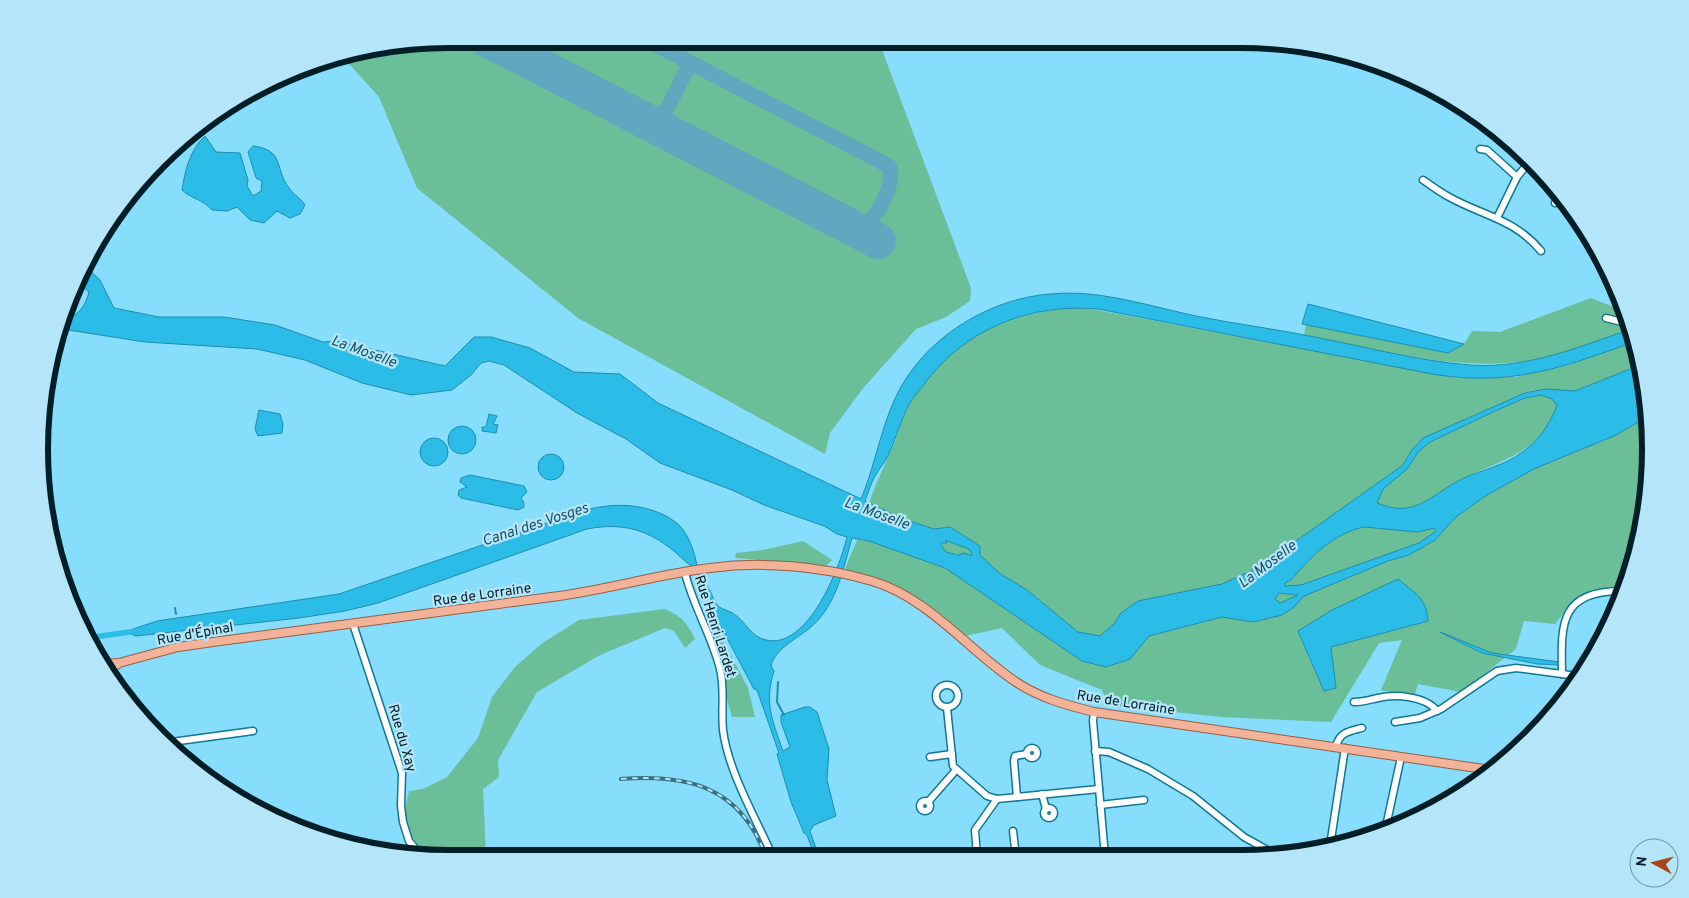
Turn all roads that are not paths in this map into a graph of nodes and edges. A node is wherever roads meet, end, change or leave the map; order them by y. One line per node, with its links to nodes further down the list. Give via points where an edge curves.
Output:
1 (1480, 149): 3 (street, via 1487,150)
2 (1525, 167): 3 (street)
3 (1517, 177): 5 (street)
4 (1423, 180): 5 (street, via 1449,197)
5 (1497, 218): 6 (street, via 1514,226)
6 (1541, 251)
7 (1606, 318): 8 (street)
8 (1621, 322)
9 (687, 572): 11 (main road, Rue de Lorraine, via 599,591); 21 (main road, Rue de Lorraine, via 748,565 823,571 891,588 908,597 996,668 1035,694); 46 (street, Rue Henri Lardet, via 688,585 720,668 723,730 728,750)
10 (1615, 592): 16 (street, via 1600,594 1572,606 1561,635)
11 (354, 624): 12 (main road, Rue de Lorraine); 45 (street, Rue du Xay, via 397,751 402,773 403,822)
12 (277, 633): 14 (main road, Rue d'Épinal, via 178,647)
13 (110, 664): 14 (main road, Rue d'Épinal)
14 (118, 664): 15 (main road, Rue d'Épinal)
15 (112, 668)
16 (1562, 674): 17 (street); 20 (street, via 1516,668 1497,671)
17 (1572, 675)
18 (1354, 702): 20 (street, via 1385,697 1423,700)
19 (947, 708): 28 (street)
20 (1437, 711): 22 (street, via 1420,718)
21 (1094, 712): 26 (main road, Rue de Lorraine); 27 (street)
22 (1394, 722)
23 (1362, 728): 26 (street, via 1344,733 1338,739)
24 (253, 731): 25 (street)
25 (174, 742)
26 (1340, 747): 31 (main road, Rue de Lorraine); 44 (street)
27 (1095, 751): 34 (street); 50 (street, via 1109,752 1148,769 1193,796 1244,837)
28 (952, 754): 30 (street); 33 (street)
29 (1027, 754): 36 (street, via 1015,756)
30 (930, 757)
31 (1401, 757): 32 (main road, Rue de Lorraine); 42 (street)
32 (1483, 769)
33 (956, 770): 37 (street, via 987,796); 39 (street)
34 (1099, 790): 35 (street); 40 (street)
35 (1042, 794): 36 (street); 41 (street)
36 (1016, 797): 37 (street)
37 (996, 799): 47 (street, via 975,830)
38 (1144, 800): 40 (street)
39 (928, 802)
40 (1100, 805): 49 (street)
41 (1046, 809)
42 (1386, 823)
43 (1014, 831): 48 (street)
44 (1331, 840)
45 (416, 849)
46 (770, 850)
47 (976, 850)
48 (1016, 850)
49 (1104, 850)
50 (1267, 850)

